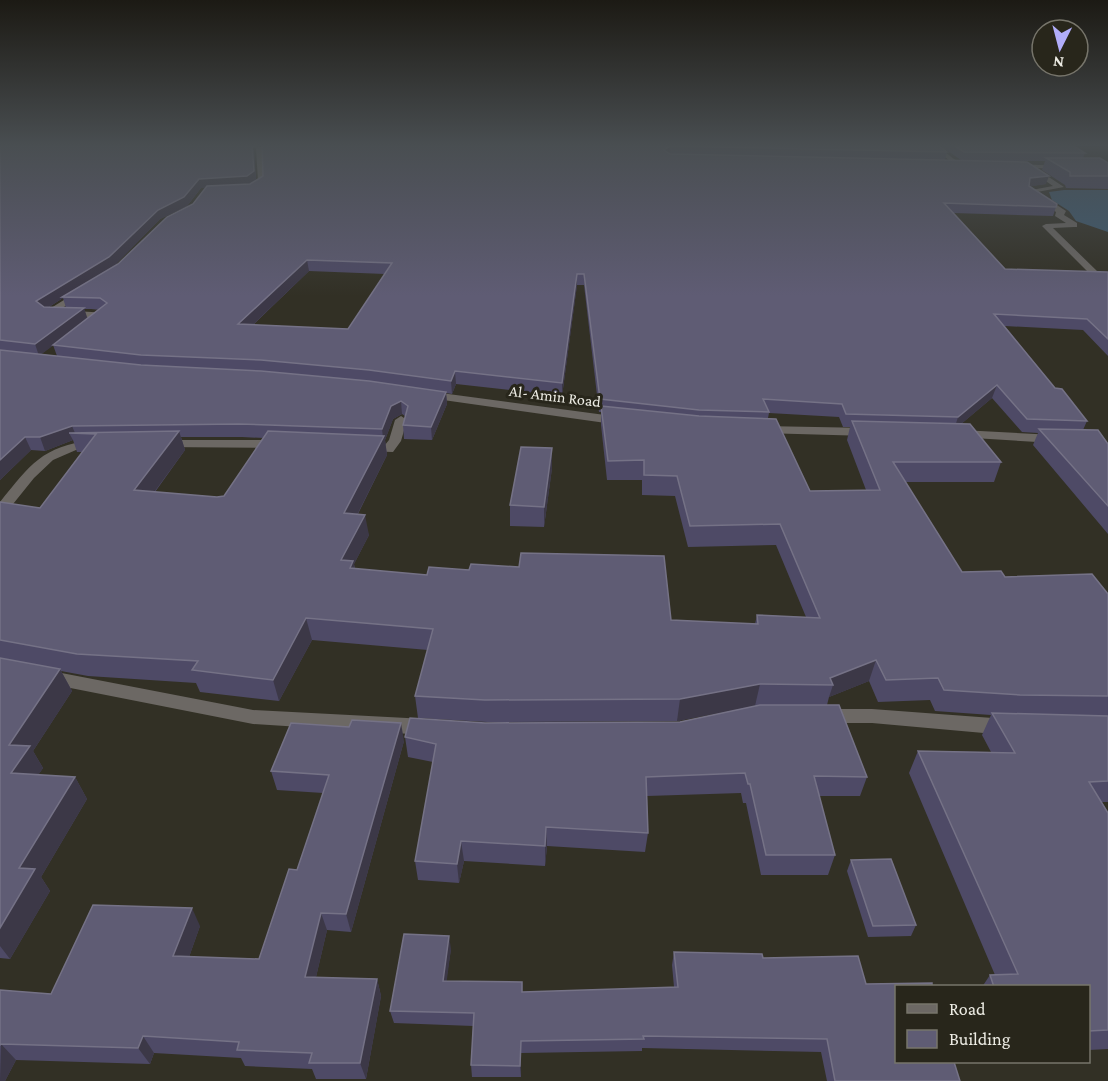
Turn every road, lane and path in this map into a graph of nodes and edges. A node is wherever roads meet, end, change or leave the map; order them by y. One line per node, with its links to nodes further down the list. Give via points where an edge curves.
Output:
1 (1037, 195): 2 (street, via 1074,225 1046,226)
2 (1094, 273)
3 (89, 288): 4 (street, via 48,313 104,315)
4 (88, 327)
5 (416, 394): 7 (street, Al- Amin Road)
6 (401, 420): 15 (street, via 395,441 388,449)
7 (629, 422)
8 (754, 430): 9 (street)
9 (880, 433)
10 (951, 434): 11 (street)
11 (1068, 440)
12 (107, 443): 16 (street, via 77,444 40,461)
13 (149, 444): 14 (street)
14 (295, 444)
15 (356, 447)
16 (0, 511)
17 (33, 674): 20 (street, via 253,717)
18 (801, 716): 19 (street, via 872,716)
19 (1020, 727)
20 (440, 728)

